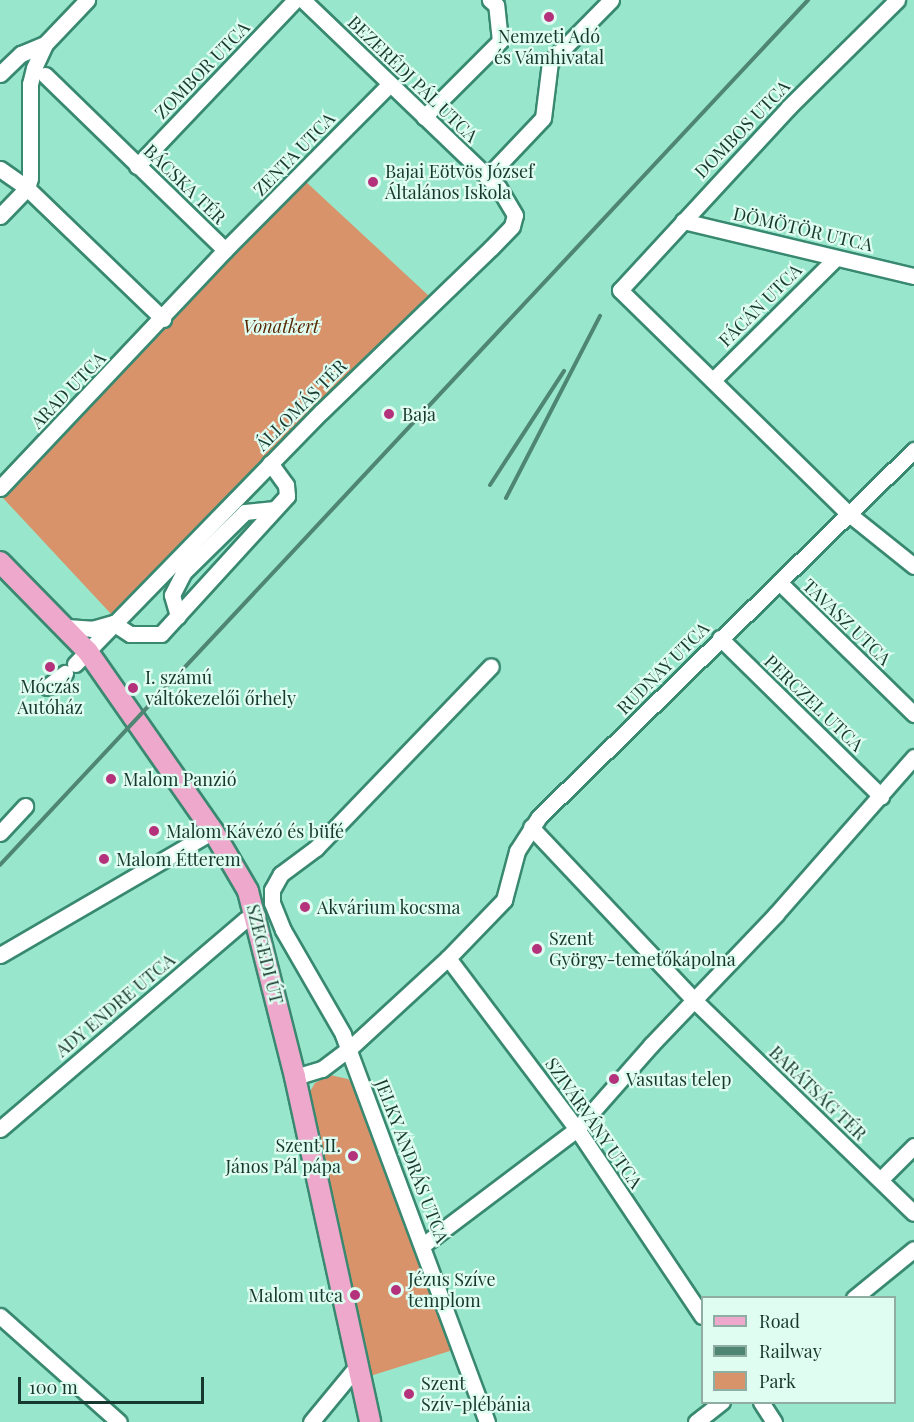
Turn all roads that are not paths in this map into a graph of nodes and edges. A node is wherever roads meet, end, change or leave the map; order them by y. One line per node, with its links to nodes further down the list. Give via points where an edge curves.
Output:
1 (87, 0): 7 (street)
2 (295, 0): 12 (street, ZOMBOR UTCA)
3 (303, 0): 10 (street, BEZERÉDJ PÁL UTCA)
4 (490, 0): 11 (street, via 495,5 500,41)
5 (611, 0): 14 (street, via 550,62 543,118)
6 (897, 0): 18 (street, DOMBOS UTCA)
7 (45, 44): 8 (street, via 21,54); 15 (street, via 30,84)
8 (0, 74)
9 (45, 75): 12 (street, BÁCSKA TÉR)
10 (390, 84): 11 (street, BEZERÉDJ PÁL UTCA); 19 (street, ZENTA UTCA)
11 (424, 117): 14 (street, BEZERÉDJ PÁL UTCA)
12 (137, 166): 19 (street, BÁCSKA TÉR)
13 (3, 172): 15 (street)
14 (487, 177): 16 (street, BEZERÉDJ PÁL UTCA, via 512,204)
15 (27, 188): 17 (street); 22 (street)
16 (516, 215): 25 (street, ÁLLOMÁS TÉR, via 512,226 491,248)
17 (0, 216)
18 (683, 220): 20 (street, DÖMÖTÖR UTCA); 23 (street, DOMBOS UTCA, via 620,290)
19 (225, 250): 22 (street, BÁCSKA TÉR)
20 (836, 258): 21 (street, DÖMÖTÖR UTCA); 23 (street, FÁCÁN UTCA)
21 (914, 276)
22 (163, 319): 27 (street, ARAD UTCA)
23 (713, 380): 30 (street)
24 (914, 450): 30 (street, RUDNAY UTCA)
25 (270, 463): 29 (street, via 286,484 287,496); 35 (street, ÁLLOMÁS TÉR)
26 (0, 466): 27 (street)
27 (11, 477): 28 (street, ARAD UTCA)
28 (0, 488)
29 (274, 509): 34 (street); 34 (street, via 245,512 183,573 172,595)
30 (849, 514): 31 (street); 33 (street, RUDNAY UTCA)
31 (914, 566)
32 (3, 571): 36 (main road, SZEGEDI ÚT)
33 (779, 582): 37 (street, RUDNAY UTCA); 41 (street, TAVASZ UTCA)
34 (178, 616): 35 (street, via 161,634 130,633)
35 (113, 624): 36 (street, via 92,629); 38 (street, ÁLLOMÁS TÉR)
36 (66, 627): 38 (main road, SZEGEDI ÚT)
37 (720, 638): 43 (street, PERCZEL UTCA); 45 (street, RUDNAY UTCA)
38 (76, 663): 40 (street, ÁLLOMÁS TÉR); 46 (main road, SZEGEDI ÚT)
39 (491, 666): 52 (street, JELKY ANDRÁS UTCA, via 316,848 281,873 272,890 272,903 283,930)
40 (47, 687)
41 (914, 714)
42 (914, 757): 43 (street)
43 (880, 796): 51 (street)
44 (25, 806): 47 (street)
45 (531, 827): 50 (street, RUDNAY UTCA, via 517,851 504,900); 51 (street, BARÁTSÁG TÉR)
46 (213, 831): 48 (main road, SZEGEDI ÚT, via 238,869); 49 (street)
47 (0, 833)
48 (257, 916): 53 (main road, SZEGEDI ÚT); 54 (street, ADY ENDRE UTCA, via 245,920)
49 (0, 955)
50 (448, 958): 52 (street, RUDNAY UTCA); 55 (street, SZIVÁRVÁNY UTCA)
51 (696, 1002): 55 (street, via 651,1045); 57 (street, BARÁTSÁG TÉR)
52 (349, 1049): 53 (street, RUDNAY UTCA, via 322,1069); 59 (street, JELKY ANDRÁS UTCA)
53 (295, 1077): 64 (main road, SZEGEDI ÚT)
54 (0, 1129)
55 (577, 1129): 59 (street); 62 (street, SZIVÁRVÁNY UTCA)
56 (914, 1146): 57 (street)
57 (880, 1180): 58 (street, BARÁTSÁG TÉR)
58 (914, 1213)
59 (423, 1245): 70 (street, JELKY ANDRÁS UTCA)
60 (914, 1249): 61 (street)
61 (856, 1296)
62 (701, 1315)
63 (0, 1316): 67 (street)
64 (358, 1365): 68 (street); 69 (main road, SZEGEDI ÚT)
65 (719, 1404): 71 (street)
66 (762, 1404): 72 (street)
67 (119, 1422)
68 (311, 1422)
69 (370, 1422)
70 (487, 1422)
71 (696, 1422)
72 (774, 1422)

